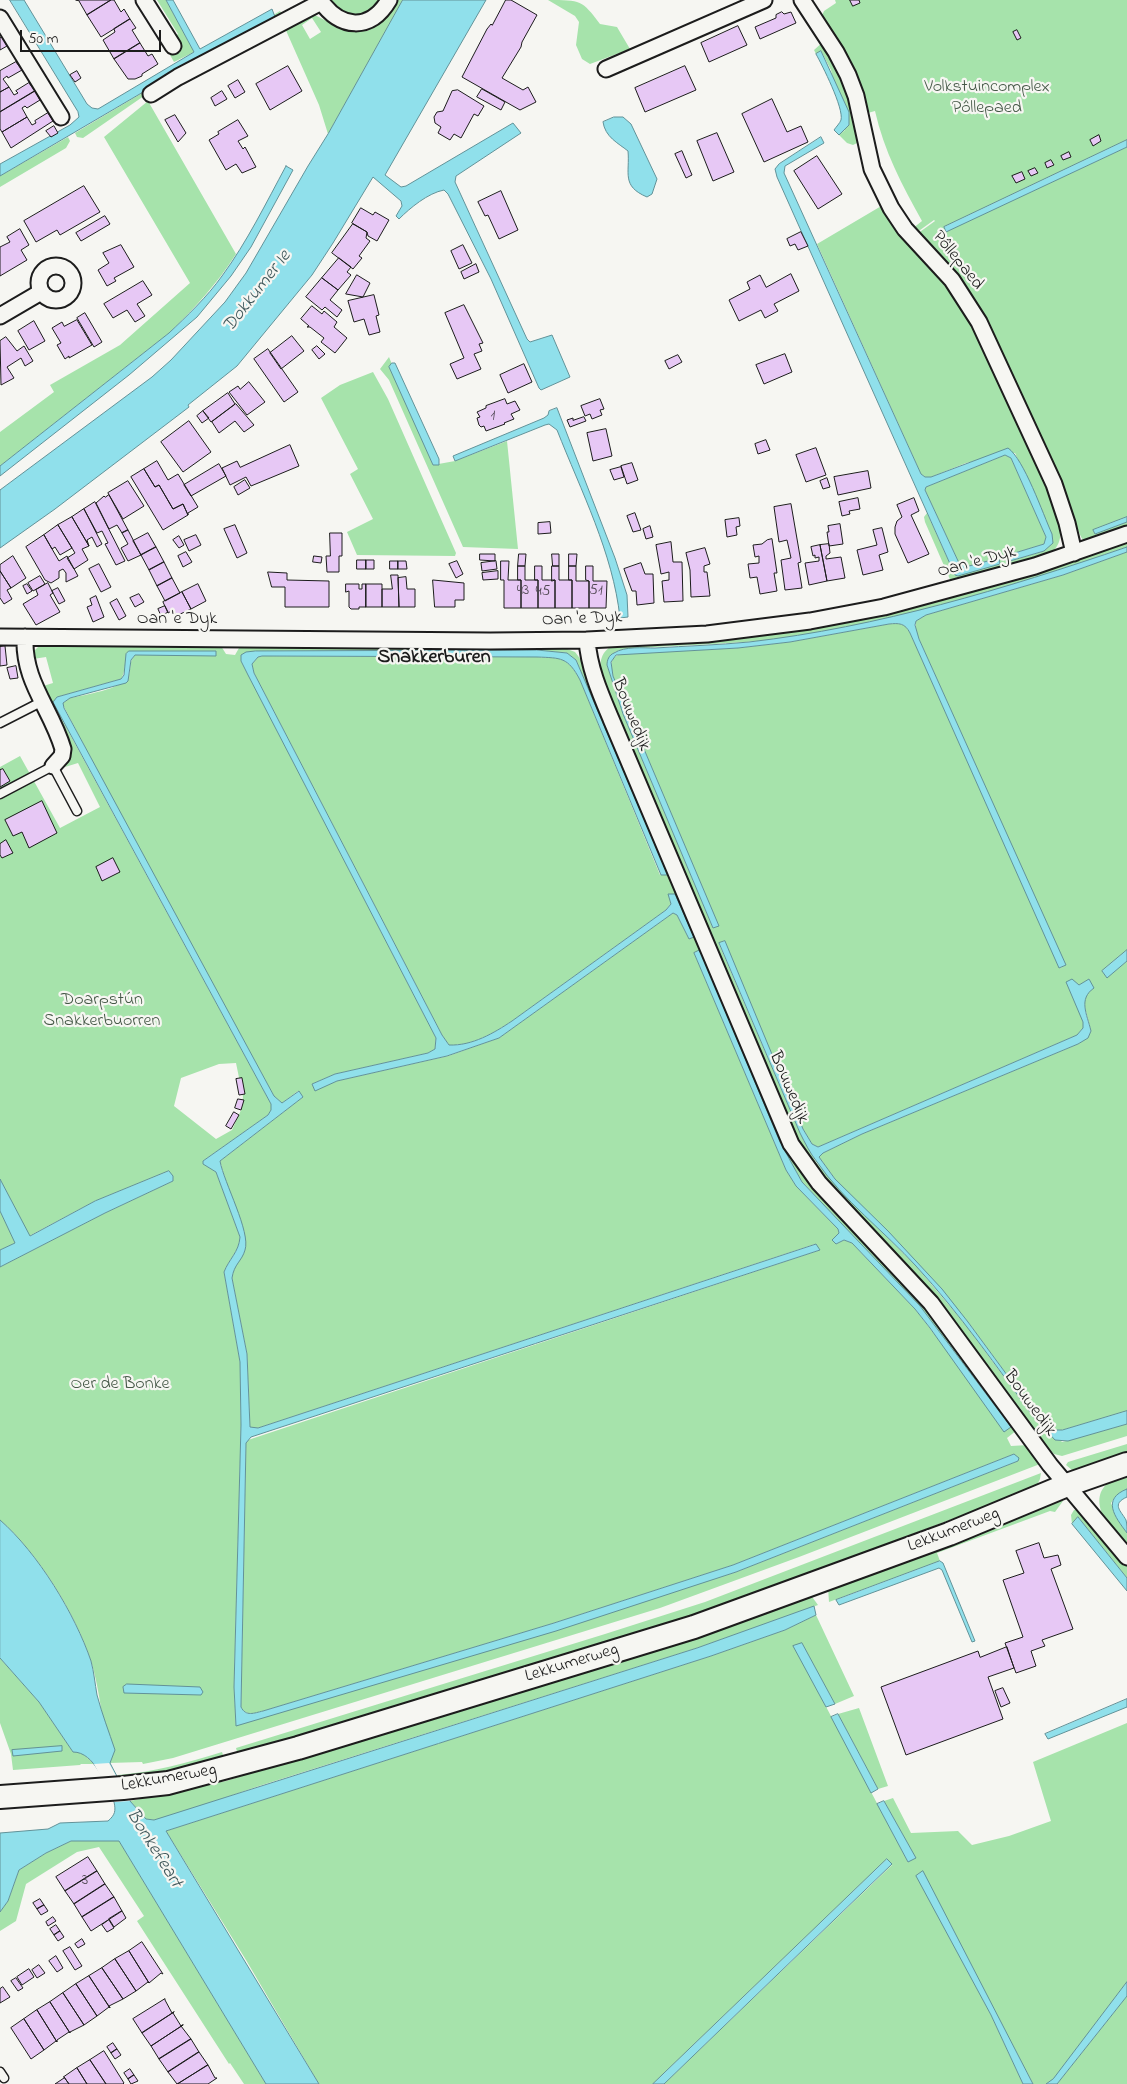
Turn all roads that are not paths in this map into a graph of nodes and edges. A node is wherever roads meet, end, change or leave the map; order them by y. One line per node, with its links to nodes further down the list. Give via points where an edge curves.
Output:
1 (144, 0): 7 (street)
2 (390, 0): 5 (street, via 380,14 367,21 348,22 338,18)
3 (764, 0): 8 (street)
4 (804, 0): 14 (street, Pôllepaed, via 848,75 858,104 870,161 887,201 905,229 952,280 983,331 1054,484)
5 (321, 1): 9 (street)
6 (0, 18): 10 (street)
7 (173, 46)
8 (606, 69)
9 (151, 94)
10 (61, 117)
11 (41, 292): 12 (street)
12 (0, 316)
13 (1127, 534): 14 (street, Oan 'e Dyk)
14 (1074, 553): 17 (street, Oan 'e Dyk, via 974,584 848,615 707,634)
15 (0, 637): 16 (street, Oan 'e Dyk)
16 (25, 637): 17 (street, Oan 'e Dyk); 18 (street, via 28,670)
17 (587, 640): 24 (street, Bouwedijk, via 588,656 610,719 791,1144 818,1183 931,1303)
18 (42, 702): 19 (lane); 20 (street, via 63,749 62,756)
19 (0, 723)
20 (53, 766): 21 (lane); 22 (lane)
21 (0, 794)
22 (77, 811)
23 (1127, 1464): 24 (main road, Lekkumerweg)
24 (1067, 1485): 25 (street, Bouwedijk); 26 (main road, Lekkumerweg, via 949,1534 694,1626 225,1769 168,1783)
25 (1127, 1557)
26 (0, 1796)

